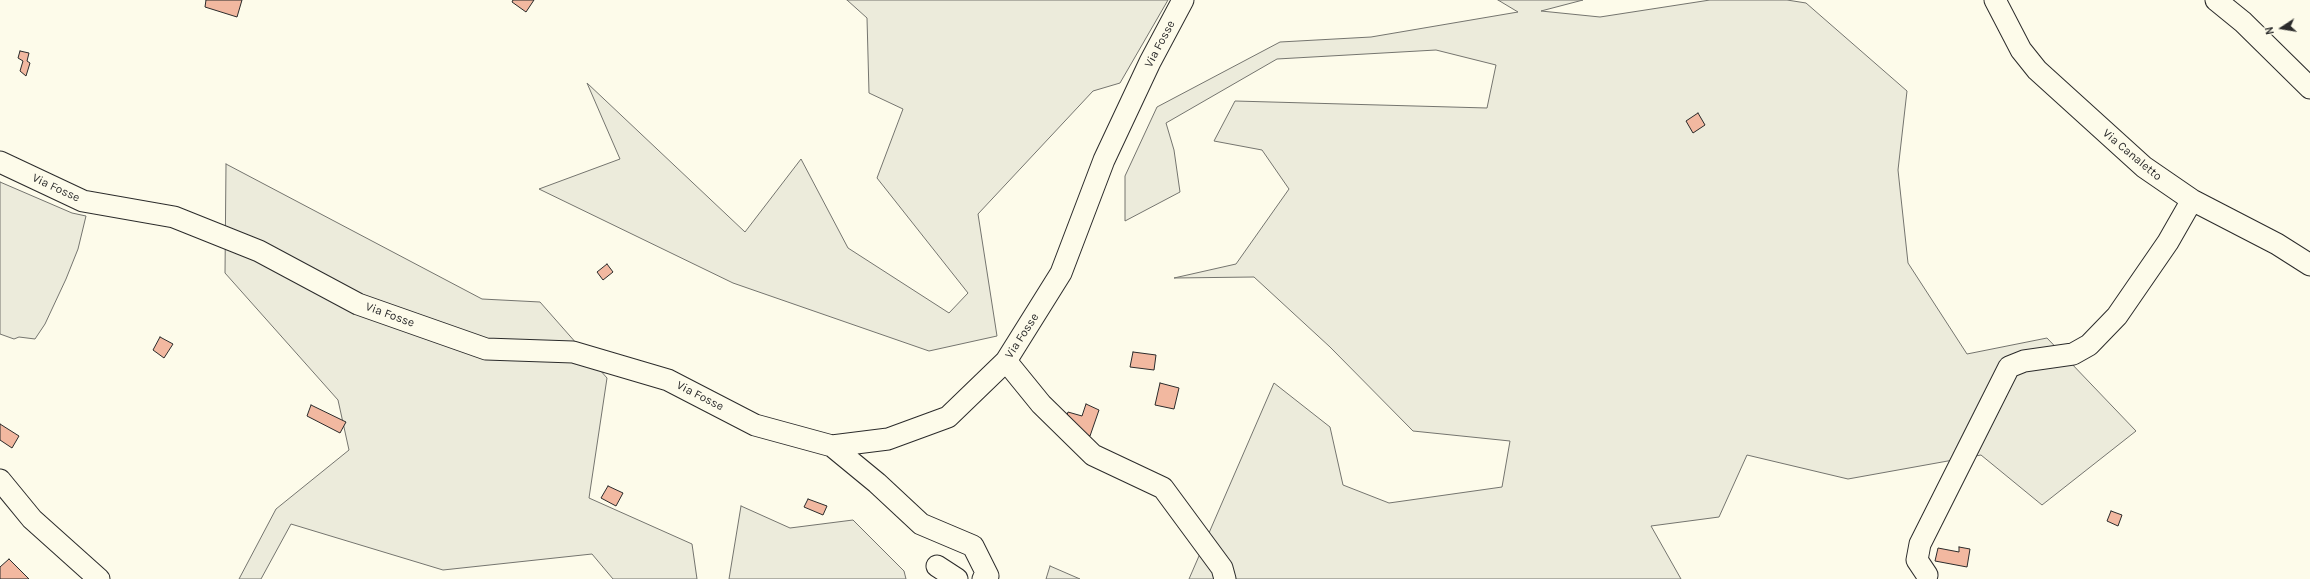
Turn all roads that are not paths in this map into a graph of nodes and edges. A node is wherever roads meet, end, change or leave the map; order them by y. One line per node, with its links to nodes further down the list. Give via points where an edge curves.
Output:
1 (1183, 0): 8 (street, Via Fosse, via 1150,62 1104,160 1061,274)
2 (1995, 0): 6 (street, Via Canaletto, via 2021,50 2037,70 2144,167)
3 (2216, 0): 4 (street, via 2243,22)
4 (2310, 88)
5 (0, 162): 9 (street, Via Fosse, via 83,201 174,217 259,251 358,304 486,350 573,352 668,380 755,424)
6 (2192, 200): 7 (street, Via Canaletto, via 2277,244); 12 (street, via 2168,242 2117,316 2089,345 2073,354 2024,361 2009,367 1920,544 1917,560)
7 (2310, 265)
8 (1006, 361): 9 (street, Via Fosse, via 948,417 888,439); 16 (street, via 1041,404 1093,455 1163,488 1222,568)
9 (832, 446): 15 (street, via 877,483 920,524 973,546 988,576)
10 (0, 480): 13 (street, via 32,518)
11 (937, 566): 14 (street)
12 (1926, 575)
13 (99, 579)
14 (958, 579)
15 (984, 579)
16 (1225, 579)

